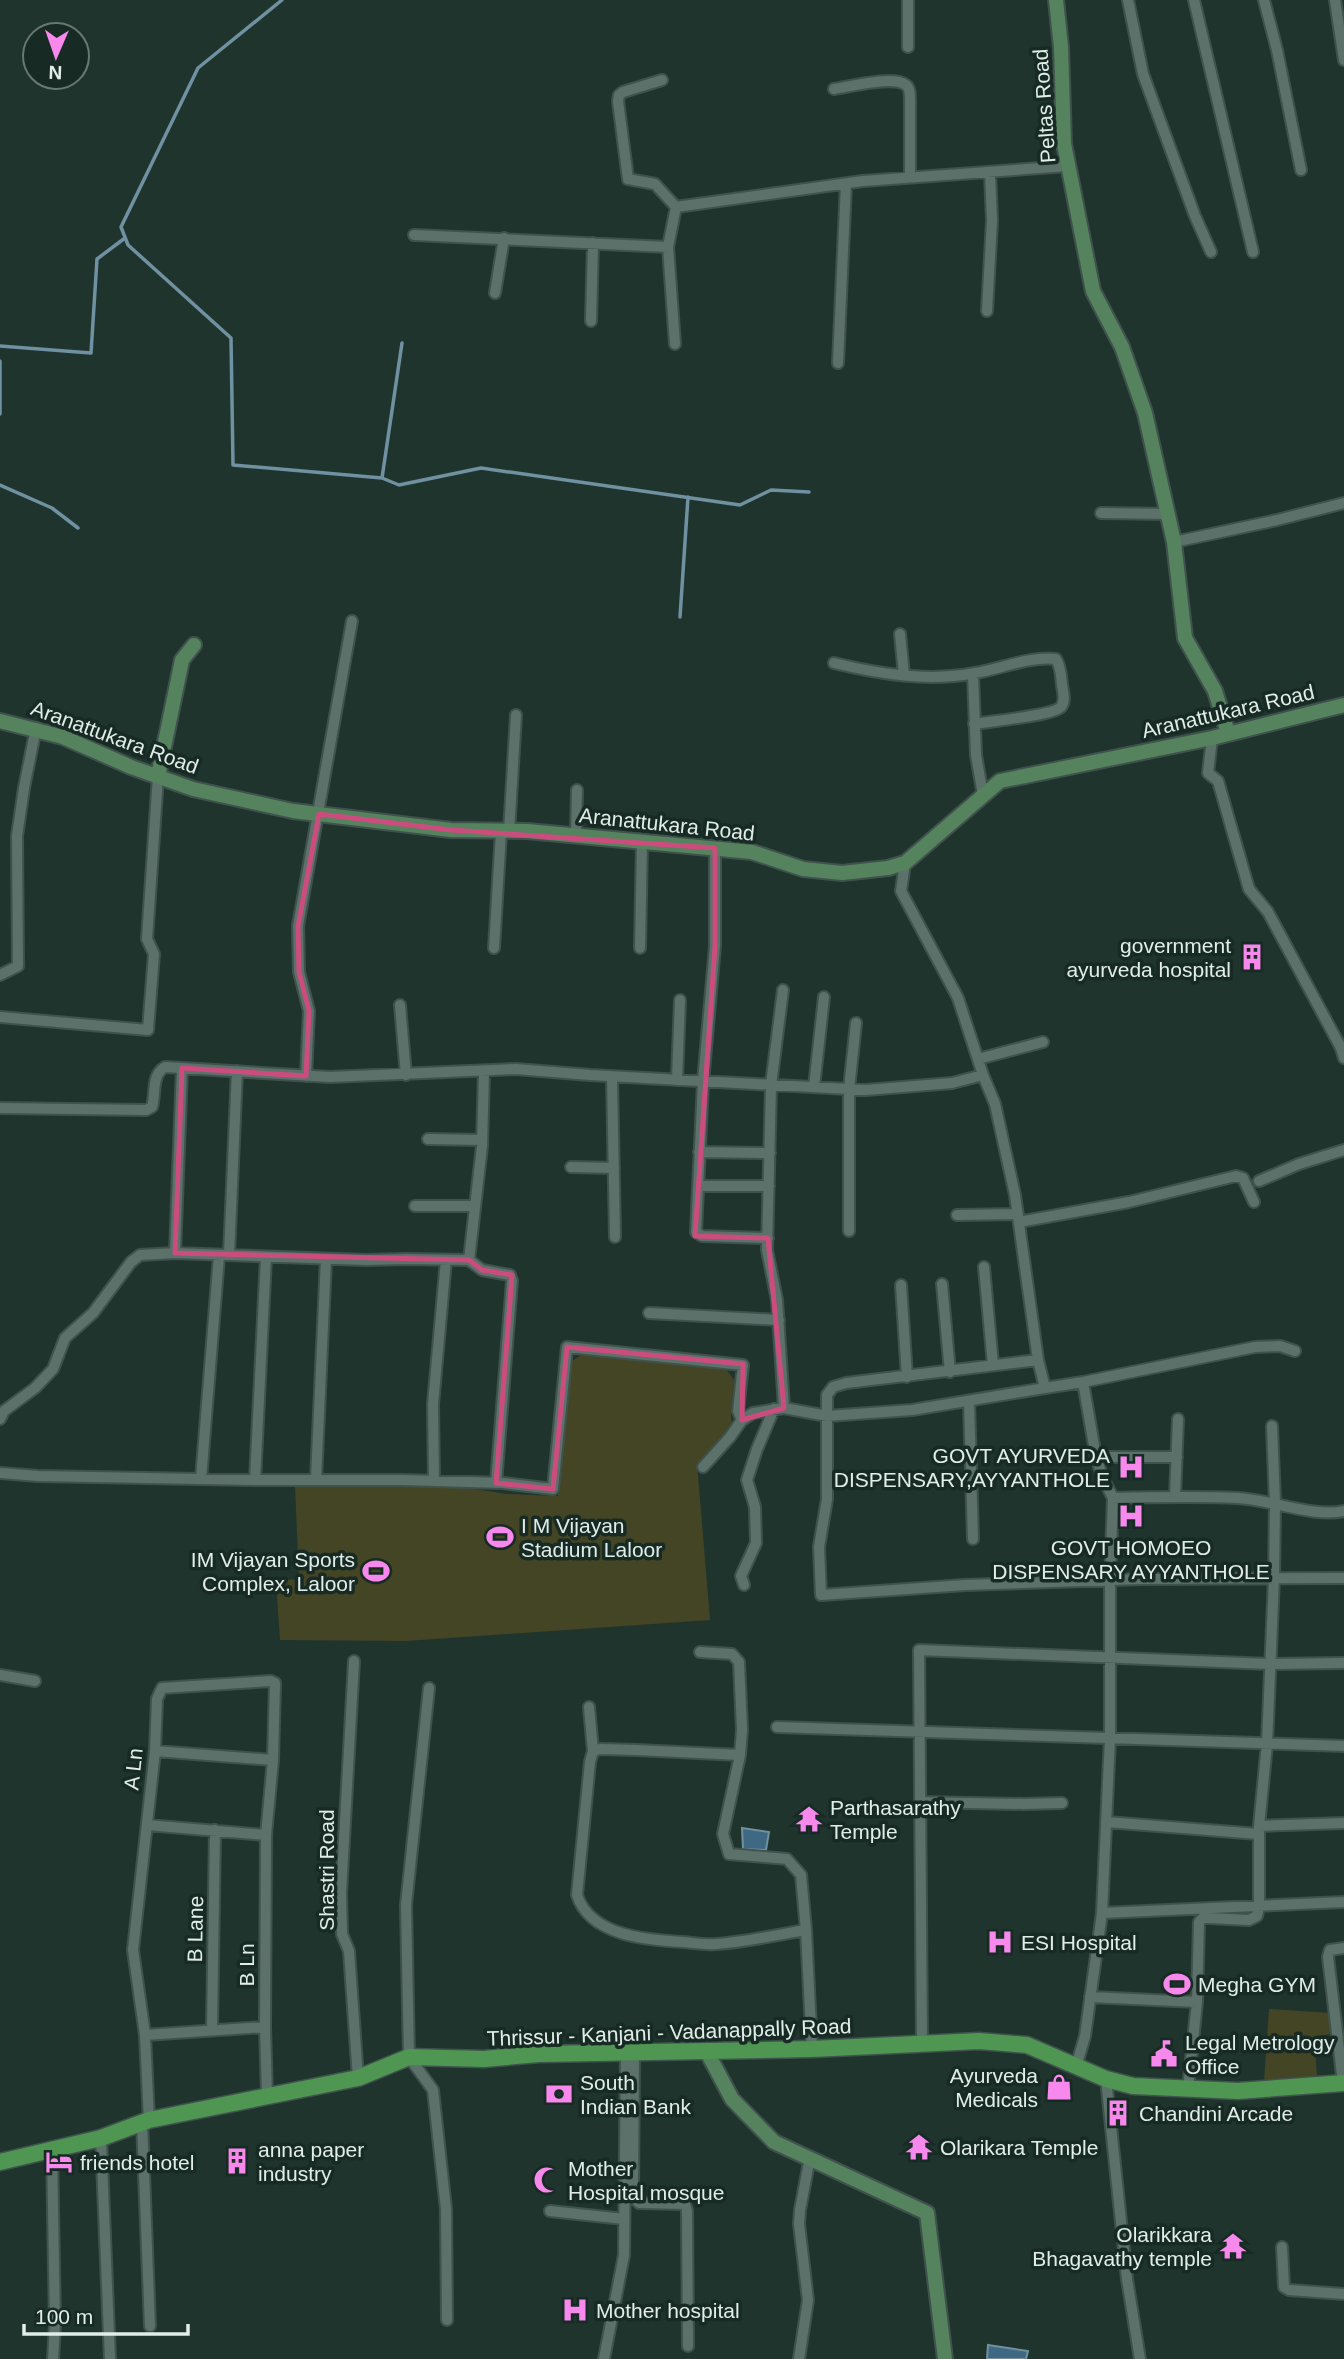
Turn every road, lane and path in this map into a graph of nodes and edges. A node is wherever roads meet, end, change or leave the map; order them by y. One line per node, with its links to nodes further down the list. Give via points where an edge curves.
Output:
1 (908, 0): 8 (street)
2 (1056, 0): 12 (main road, Peltas Road)
3 (1128, 0): 22 (street, via 1143,74)
4 (1194, 0): 23 (street)
5 (1264, 0): 13 (street)
6 (1335, 0): 7 (street)
7 (1343, 38): 9 (street)
8 (908, 47)
9 (1344, 60)
10 (662, 80): 17 (street, via 623,92 618,101 628,179 655,184)
11 (834, 89): 15 (street, via 896,81 909,89)
12 (1068, 166): 14 (street); 31 (main road, Peltas Road, via 1093,291 1122,347)
13 (1301, 170)
14 (990, 173): 15 (street); 25 (street)
15 (910, 177): 16 (street)
16 (846, 184): 17 (street); 28 (street)
17 (676, 207): 21 (street)
18 (414, 235): 19 (street)
19 (504, 238): 20 (street); 24 (street)
20 (593, 243): 21 (street); 26 (street)
21 (668, 247): 27 (street)
22 (1211, 252)
23 (1253, 252)
24 (495, 293)
25 (987, 311)
26 (591, 321)
27 (675, 344)
28 (838, 363)
29 (1344, 503): 32 (street)
30 (1101, 513): 31 (street)
31 (1169, 514): 32 (main road, Peltas Road)
32 (1174, 542): 44 (main road, Peltas Road, via 1185,638 1215,691)
33 (352, 621): 49 (street)
34 (900, 634): 38 (street)
35 (194, 645): 46 (main road, via 182,660)
36 (834, 663): 38 (street)
37 (973, 674): 38 (street); 42 (street); 42 (street, via 1056,659 1064,703 1055,711)
38 (904, 675)
39 (1344, 705): 44 (main road, Aranattukara Road)
40 (516, 715): 50 (street)
41 (0, 721): 43 (main road, Aranattukara Road)
42 (974, 724): 48 (street)
43 (36, 729): 46 (main road, Aranattukara Road); 57 (street, via 17,836 18,965)
44 (1228, 733): 45 (main road, Aranattukara Road)
45 (1212, 738): 48 (main road, Aranattukara Road, via 1008,778); 64 (street, via 1208,773 1218,781 1249,890 1268,912)
46 (158, 776): 49 (main road, Aranattukara Road, via 193,789); 62 (street, via 147,939 154,954 148,1030)
47 (577, 790): 51 (street)
48 (983, 795): 54 (main road, Aranattukara Road)
49 (318, 814): 50 (main road, Aranattukara Road); 73 (street, via 298,926 299,972 309,1011)
50 (505, 832): 51 (main road, Aranattukara Road); 55 (street)
51 (576, 835): 52 (main road, Aranattukara Road)
52 (642, 841): 53 (main road, Aranattukara Road); 56 (street)
53 (715, 848): 54 (main road, Aranattukara Road, via 752,852 803,869 842,873); 76 (street, via 715,946)
54 (905, 863): 67 (street, via 901,891 958,998)
55 (494, 948)
56 (640, 948)
57 (0, 975)
58 (783, 990): 77 (street)
59 (824, 997): 78 (street)
60 (680, 1000): 75 (street)
61 (400, 1005): 71 (street)
62 (0, 1017)
63 (856, 1023): 79 (street)
64 (1339, 1035): 66 (street)
65 (1043, 1042): 67 (street)
66 (1344, 1058)
67 (978, 1059): 72 (street)
68 (182, 1068): 69 (street); 80 (street, via 159,1071 152,1107 146,1110); 99 (street)
69 (237, 1071): 73 (street); 100 (street)
70 (484, 1071): 71 (street); 74 (street); 82 (street)
71 (406, 1075): 73 (street)
72 (983, 1075): 79 (street, via 952,1083); 95 (street, via 995,1104)
73 (306, 1076)
74 (612, 1077): 75 (street); 87 (street)
75 (677, 1080): 76 (street)
76 (703, 1082): 77 (street); 84 (street)
77 (771, 1085): 78 (street); 85 (street)
78 (814, 1087): 79 (street)
79 (849, 1089): 96 (street)
80 (0, 1108)
81 (428, 1139): 82 (street)
82 (482, 1140): 93 (street)
83 (1344, 1150): 88 (street)
84 (699, 1152): 85 (street); 89 (street)
85 (770, 1153): 90 (street)
86 (571, 1167): 87 (street)
87 (614, 1168): 97 (street)
88 (1259, 1181)
89 (698, 1186): 90 (street); 98 (street, via 696,1232)
90 (769, 1186): 98 (street)
91 (1254, 1202): 95 (street, via 1243,1178 1236,1176 1129,1202)
92 (415, 1206): 93 (street)
93 (475, 1206): 104 (street)
94 (957, 1215): 95 (street)
95 (1018, 1218): 111 (street)
96 (849, 1231)
97 (615, 1237)
98 (768, 1238): 109 (street)
99 (175, 1253): 100 (street); 120 (street, via 140,1255 131,1262 93,1313 65,1338 53,1369)
100 (224, 1256): 101 (street); 128 (street)
101 (266, 1257): 102 (street); 130 (street)
102 (326, 1259): 103 (street); 129 (street)
103 (446, 1260): 104 (street); 131 (street, via 433,1405)
104 (468, 1260): 132 (street, via 482,1270 510,1275 512,1281)
105 (984, 1267): 112 (street)
106 (942, 1284): 113 (street)
107 (901, 1285): 114 (street)
108 (649, 1313): 109 (street)
109 (779, 1321): 118 (street)
110 (1295, 1351): 115 (street, via 1255,1347)
111 (1038, 1360): 112 (street); 116 (street)
112 (993, 1365): 113 (street)
113 (950, 1372): 114 (street)
114 (907, 1377): 119 (street, via 833,1387 827,1395)
115 (1083, 1382): 116 (street); 124 (street)
116 (1045, 1388): 117 (street)
117 (969, 1401): 119 (street); 137 (street)
118 (779, 1409): 119 (street); 122 (street, via 753,1413); 141 (street, via 757,1449 747,1480 755,1507 756,1543 741,1576)
119 (827, 1416): 140 (street, via 821,1595)
120 (0, 1419)
121 (1178, 1419): 125 (street)
122 (742, 1420): 126 (street); 132 (street, via 738,1411 743,1365 567,1347 553,1489)
123 (1272, 1426): 135 (street)
124 (1096, 1457): 125 (street); 134 (street)
125 (1177, 1457): 133 (street)
126 (703, 1467)
127 (0, 1473): 128 (street)
128 (201, 1479): 130 (street)
129 (316, 1479): 130 (street); 131 (street)
130 (255, 1480)
131 (434, 1481): 132 (street)
132 (496, 1483)
133 (1175, 1497): 134 (street); 135 (street)
134 (1113, 1498): 140 (street)
135 (1275, 1503): 136 (street); 138 (street)
136 (1344, 1511)
137 (973, 1539)
138 (1274, 1578): 139 (street); 140 (street); 146 (street)
139 (1344, 1578)
140 (1110, 1580): 143 (street)
141 (744, 1585)
142 (700, 1652): 158 (street, via 732,1654 739,1662)
143 (1109, 1656): 146 (street); 152 (street, via 919,1650); 153 (street)
144 (354, 1661): 184 (street, Shastri Road, via 341,1892)
145 (1344, 1663): 146 (street)
146 (1270, 1664): 154 (street)
147 (0, 1675): 148 (street)
148 (35, 1681)
149 (429, 1688): 182 (street, via 406,1905)
150 (589, 1707): 157 (street)
151 (778, 1727): 152 (street)
152 (920, 1732): 153 (street); 160 (street)
153 (1110, 1738): 154 (street); 162 (street)
154 (1267, 1744): 155 (street); 166 (street)
155 (1344, 1746)
156 (155, 1751): 159 (street); 159 (street, A Ln, via 157,1699 162,1688 271,1681 276,1693); 164 (street, A Ln)
157 (593, 1751): 158 (street); 171 (street, via 577,1895 581,1906 602,1925 640,1938 713,1944)
158 (740, 1755): 171 (street, via 723,1834 729,1854 787,1858 801,1875)
159 (273, 1760): 167 (street, A Ln)
160 (920, 1802): 161 (street); 178 (street)
161 (1062, 1803)
162 (1107, 1822): 166 (street); 170 (street)
163 (1344, 1824): 166 (street)
164 (146, 1825): 165 (street); 177 (street, A Ln, via 133,1950)
165 (215, 1830): 167 (street); 176 (street, B Lane)
166 (1259, 1830): 169 (street)
167 (266, 1835): 175 (street, B Ln)
168 (1344, 1902): 169 (street)
169 (1259, 1906): 170 (street); 174 (street, via 1257,1916 1249,1920 1203,1918 1199,1922)
170 (1102, 1913): 173 (street)
171 (806, 1930): 179 (street)
172 (1344, 1948): 186 (street, via 1330,1950 1328,1957)
173 (1090, 1997): 174 (street); 183 (street)
174 (1197, 2002): 187 (street)
175 (265, 2027): 176 (street); 188 (street, B Ln)
176 (212, 2029): 177 (street)
177 (145, 2035): 189 (street, A Ln)
178 (922, 2044): 179 (main road, Thrissur - Kanjani - Vadanappally Road); 183 (main road, Thrissur - Kanjani - Vadanappally Road, via 1009,2042)
179 (812, 2049): 180 (main road, Thrissur - Kanjani - Vadanappally Road)
180 (707, 2052): 181 (main road, Thrissur - Kanjani - Vadanappally Road); 192 (main road, via 743,2111 774,2141)
181 (630, 2053): 182 (main road, Thrissur - Kanjani - Vadanappally Road); 195 (street); 200 (street, via 633,2197 639,2203 685,2204)
182 (409, 2057): 184 (main road, Thrissur - Kanjani - Vadanappally Road); 198 (street, via 433,2090 446,2209)
183 (1076, 2067): 185 (main road, Thrissur - Kanjani - Vadanappally Road)
184 (358, 2078): 188 (main road, Thrissur - Kanjani - Vadanappally Road)
185 (1106, 2079): 187 (main road, Thrissur - Kanjani - Vadanappally Road, via 1133,2086); 206 (street)
186 (1344, 2082): 187 (main road, Thrissur - Kanjani - Vadanappally Road, via 1238,2091)
187 (1188, 2089)
188 (267, 2095): 189 (main road, Thrissur - Kanjani - Vadanappally Road)
189 (145, 2121): 190 (main road, Thrissur - Kanjani - Vadanappally Road); 199 (street, A Ln)
190 (101, 2138): 191 (main road, Thrissur - Kanjani - Vadanappally Road); 202 (street)
191 (52, 2149): 193 (main road, Thrissur - Kanjani - Vadanappally Road); 201 (street)
192 (810, 2157): 204 (street, via 799,2224 808,2300); 205 (main road, via 927,2213)
193 (0, 2162)
194 (550, 2210): 195 (street)
195 (624, 2220): 203 (street, via 624,2255)
196 (1282, 2247): 197 (street, via 1284,2287)
197 (1344, 2294)
198 (447, 2320)
199 (150, 2326)
200 (688, 2346)
201 (53, 2359)
202 (110, 2359)
203 (604, 2359)
204 (799, 2359)
205 (945, 2359)
206 (1140, 2359)

